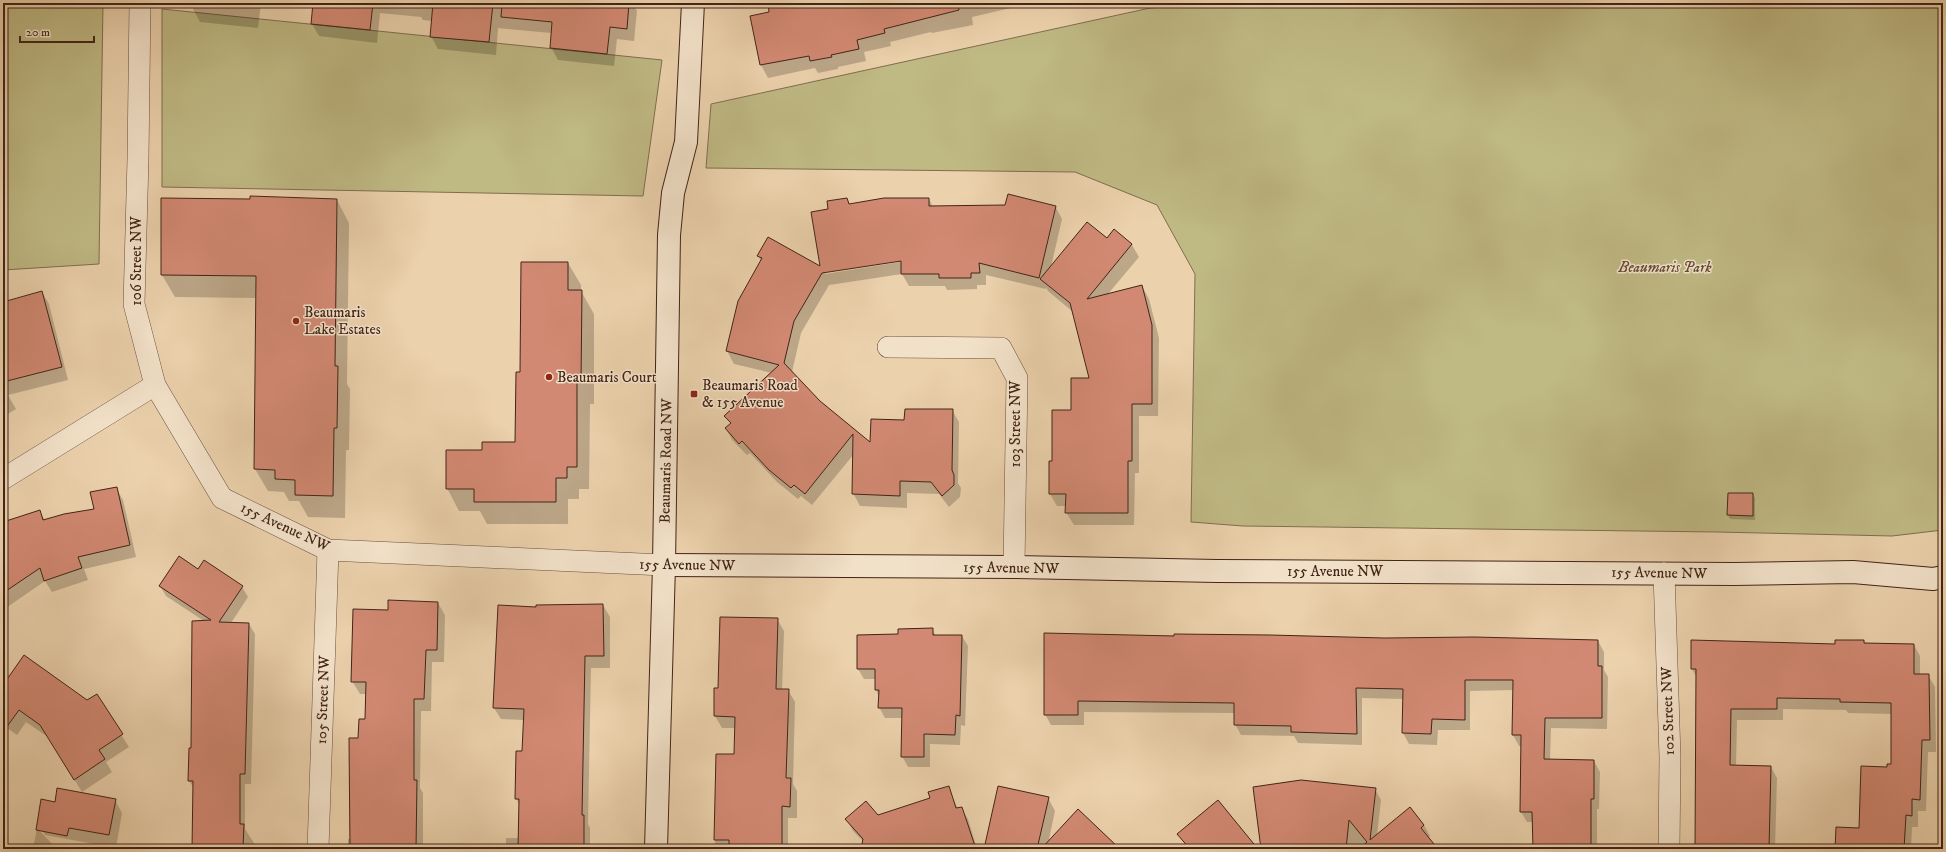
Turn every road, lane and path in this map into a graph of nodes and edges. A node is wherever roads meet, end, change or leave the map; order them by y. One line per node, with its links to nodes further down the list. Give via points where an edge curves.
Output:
1 (140, 3): 4 (street, 106 Street NW, via 134,304)
2 (693, 3): 7 (street, Beaumaris Road NW, via 686,142 673,193 669,235)
3 (888, 347): 8 (street, 103 Street NW, via 1001,348 1017,378)
4 (155, 385): 5 (street); 6 (street, 155 Avenue NW, via 222,498)
5 (3, 479)
6 (328, 550): 7 (street, 155 Avenue NW); 11 (street, 105 Street NW)
7 (664, 565): 8 (street, 155 Avenue NW); 12 (street, Beaumaris Road NW)
8 (1014, 567): 9 (street, 155 Avenue NW, via 1217,571)
9 (1664, 573): 10 (street, 155 Avenue NW, via 1853,572 1932,579); 13 (street, 102 Street NW, via 1670,756)
10 (1943, 577)
11 (318, 849)
12 (656, 849)
13 (1669, 849)

